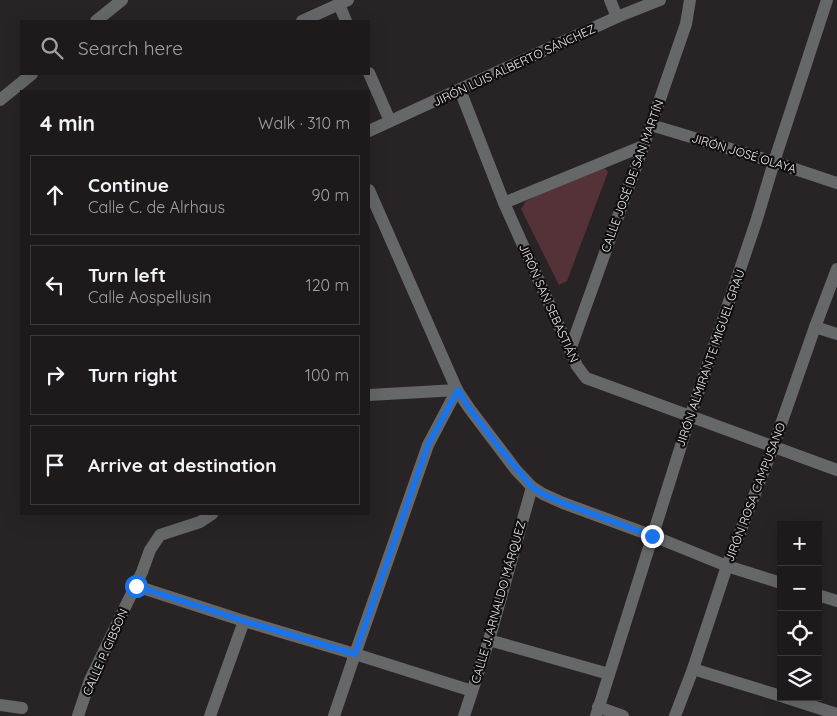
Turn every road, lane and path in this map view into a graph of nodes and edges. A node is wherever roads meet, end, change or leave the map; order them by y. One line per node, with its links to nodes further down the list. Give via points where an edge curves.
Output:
1 (122, 0): 8 (street)
2 (610, 0): 7 (street)
3 (660, 0): 7 (street, JIRÓN LUIS ALBERTO SÁNCHEZ)
4 (690, 0): 16 (street, CALLE JOSÉ DE SAN MARTÍN, via 686,24)
5 (827, 0): 19 (street, JIRÓN ALMIRANTE MIGUEL GRAU)
6 (343, 2): 9 (street); 10 (street)
7 (617, 17): 13 (street, JIRÓN LUIS ALBERTO SÁNCHEZ)
8 (97, 20)
9 (304, 20)
10 (346, 20)
11 (31, 75): 14 (street)
12 (370, 75): 15 (street)
13 (460, 90): 15 (street, JIRÓN LUIS ALBERTO SÁNCHEZ); 22 (street, JIRÓN SAN SEBASTIÁN)
14 (0, 100)
15 (390, 121): 17 (street, JIRÓN LUIS ALBERTO SÁNCHEZ)
16 (651, 125): 18 (street, CALLE JOSÉ DE SAN MARTÍN); 19 (street, JIRÓN JOSÉ OLAYA)
17 (370, 131)
18 (643, 146): 22 (street); 26 (street, CALLE JOSÉ DE SAN MARTÍN)
19 (774, 162): 20 (street, JIRÓN JOSÉ OLAYA); 29 (street, JIRÓN ALMIRANTE MIGUEL GRAU)
20 (837, 183)
21 (370, 192): 27 (street)
22 (504, 203): 26 (street, JIRÓN SAN SEBASTIÁN)
23 (837, 269): 24 (street, JIRÓN ROSA CAMPUSANO)
24 (815, 327): 25 (street); 30 (street, JIRÓN ROSA CAMPUSANO)
25 (837, 334)
26 (570, 350): 29 (street, JIRÓN SAN SEBASTIÁN, via 586,378)
27 (458, 390): 28 (street); 32 (street); 42 (street, via 428,445)
28 (370, 395)
29 (690, 417): 30 (street, JIRÓN SAN SEBASTIÁN); 34 (street, JIRÓN ALMIRANTE MIGUEL GRAU)
30 (773, 447): 31 (street, JIRÓN SAN SEBASTIÁN); 35 (street, JIRÓN ROSA CAMPUSANO)
31 (837, 470)
32 (532, 487): 34 (street, via 563,503); 41 (street, CALLE J. ARNALDO MÁRQUEZ)
33 (210, 515): 37 (street, CALLE P. GIBSON, via 200,522 160,535 150,550)
34 (652, 536): 35 (street); 44 (street, JIRÓN ALMIRANTE MIGUEL GRAU)
35 (727, 566): 36 (street); 43 (street, JIRÓN ROSA CAMPUSANO)
36 (777, 582)
37 (136, 586): 40 (street); 52 (street, CALLE P. GIBSON, via 90,680)
38 (822, 596): 39 (street)
39 (837, 601)
40 (244, 621): 42 (street); 53 (street)
41 (489, 640): 44 (street); 45 (street, CALLE J. ARNALDO MÁRQUEZ)
42 (355, 654): 45 (street); 54 (street)
43 (693, 669): 46 (street); 57 (street, JIRÓN ROSA CAMPUSANO)
44 (609, 674): 50 (street, JIRÓN ALMIRANTE MIGUEL GRAU)
45 (472, 690): 55 (street, CALLE J. ARNALDO MÁRQUEZ)
46 (777, 695)
47 (795, 701): 51 (street)
48 (0, 705): 49 (street)
49 (22, 708)
50 (597, 712): 56 (street)
51 (837, 714)
52 (78, 716)
53 (210, 716)
54 (334, 716)
55 (464, 716)
56 (623, 716)
57 (676, 716)

